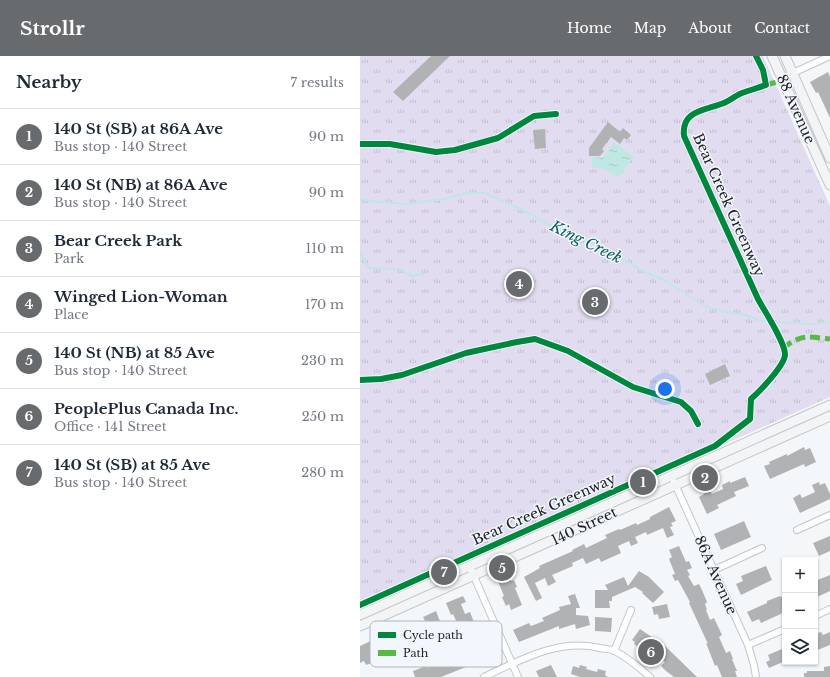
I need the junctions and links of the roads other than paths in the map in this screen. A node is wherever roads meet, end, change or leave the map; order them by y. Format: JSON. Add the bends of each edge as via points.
{"nodes":[{"id":1,"x":772,"y":56,"type":"edge"},
{"id":2,"x":785,"y":56,"type":"edge"},
{"id":3,"x":830,"y":56,"type":"edge"},
{"id":4,"x":792,"y":73,"type":"junction"},
{"id":5,"x":782,"y":78,"type":"junction"},
{"id":6,"x":830,"y":158,"type":"edge"},
{"id":7,"x":827,"y":171,"type":"edge"},
{"id":8,"x":830,"y":185,"type":"edge"},
{"id":9,"x":830,"y":405,"type":"edge"},
{"id":10,"x":830,"y":416,"type":"edge"},
{"id":11,"x":671,"y":476,"type":"junction"},
{"id":12,"x":675,"y":485,"type":"junction"},
{"id":13,"x":830,"y":515,"type":"edge"},
{"id":14,"x":797,"y":530,"type":"dead end"},
{"id":15,"x":762,"y":548,"type":"dead end"},
{"id":16,"x":469,"y":565,"type":"junction"},
{"id":17,"x":714,"y":570,"type":"junction"},
{"id":18,"x":474,"y":577,"type":"junction"},
{"id":19,"x":830,"y":609,"type":"edge"},
{"id":20,"x":631,"y":610,"type":"dead end"},
{"id":21,"x":360,"y":615,"type":"edge"},
{"id":22,"x":818,"y":615,"type":"edge"},
{"id":23,"x":372,"y":621,"type":"edge"},
{"id":24,"x":493,"y":621,"type":"edge"},
{"id":25,"x":370,"y":622,"type":"edge"},
{"id":26,"x":360,"y":626,"type":"edge"},
{"id":27,"x":782,"y":630,"type":"edge"},
{"id":28,"x":502,"y":641,"type":"edge"},
{"id":29,"x":748,"y":645,"type":"junction"},
{"id":30,"x":614,"y":651,"type":"junction"},
{"id":31,"x":512,"y":664,"type":"junction"},
{"id":32,"x":484,"y":677,"type":"edge"},
{"id":33,"x":518,"y":677,"type":"edge"},
{"id":34,"x":650,"y":677,"type":"edge"},
{"id":35,"x":756,"y":677,"type":"edge"}],
"edges":[{"from":1,"to":5,"type":"main road","name":"88 Avenue"},
{"from":2,"to":4,"type":"main road","name":"88 Avenue"},
{"from":3,"to":4,"type":"street"},
{"from":4,"to":5,"type":"street"},
{"from":4,"to":6,"type":"main road","name":"88 Avenue"},
{"from":5,"to":7,"type":"main road","name":"88 Avenue"},
{"from":7,"to":8,"type":"main road","name":"88 Avenue"},
{"from":9,"to":11,"type":"main road","name":"140 Street"},
{"from":10,"to":12,"type":"main road","name":"140 Street"},
{"from":11,"to":12,"type":"street","name":"86A Avenue"},
{"from":11,"to":16,"type":"main road","name":"140 Street"},
{"from":12,"to":17,"type":"street","name":"86A Avenue"},
{"from":12,"to":18,"type":"main road","name":"140 Street"},
{"from":13,"to":14,"type":"street"},
{"from":15,"to":17,"type":"street"},
{"from":16,"to":18,"type":"street"},
{"from":16,"to":21,"type":"main road","name":"140 Street"},
{"from":17,"to":29,"type":"street","name":"86A Avenue"},
{"from":18,"to":23,"type":"main road","name":"140 Street"},
{"from":18,"to":24,"type":"street"},
{"from":19,"to":22,"type":"street"},
{"from":20,"to":30,"type":"street"},
{"from":25,"to":26,"type":"main road","name":"140 Street"},
{"from":27,"to":29,"type":"street"},
{"from":28,"to":31,"type":"street"},
{"from":29,"to":35,"type":"street","name":"86A Avenue"},
{"from":30,"to":31,"type":"street","via":[[591,645],[566,645]]},
{"from":30,"to":34,"type":"street"},
{"from":31,"to":32,"type":"street"},
{"from":31,"to":33,"type":"street"}]}
